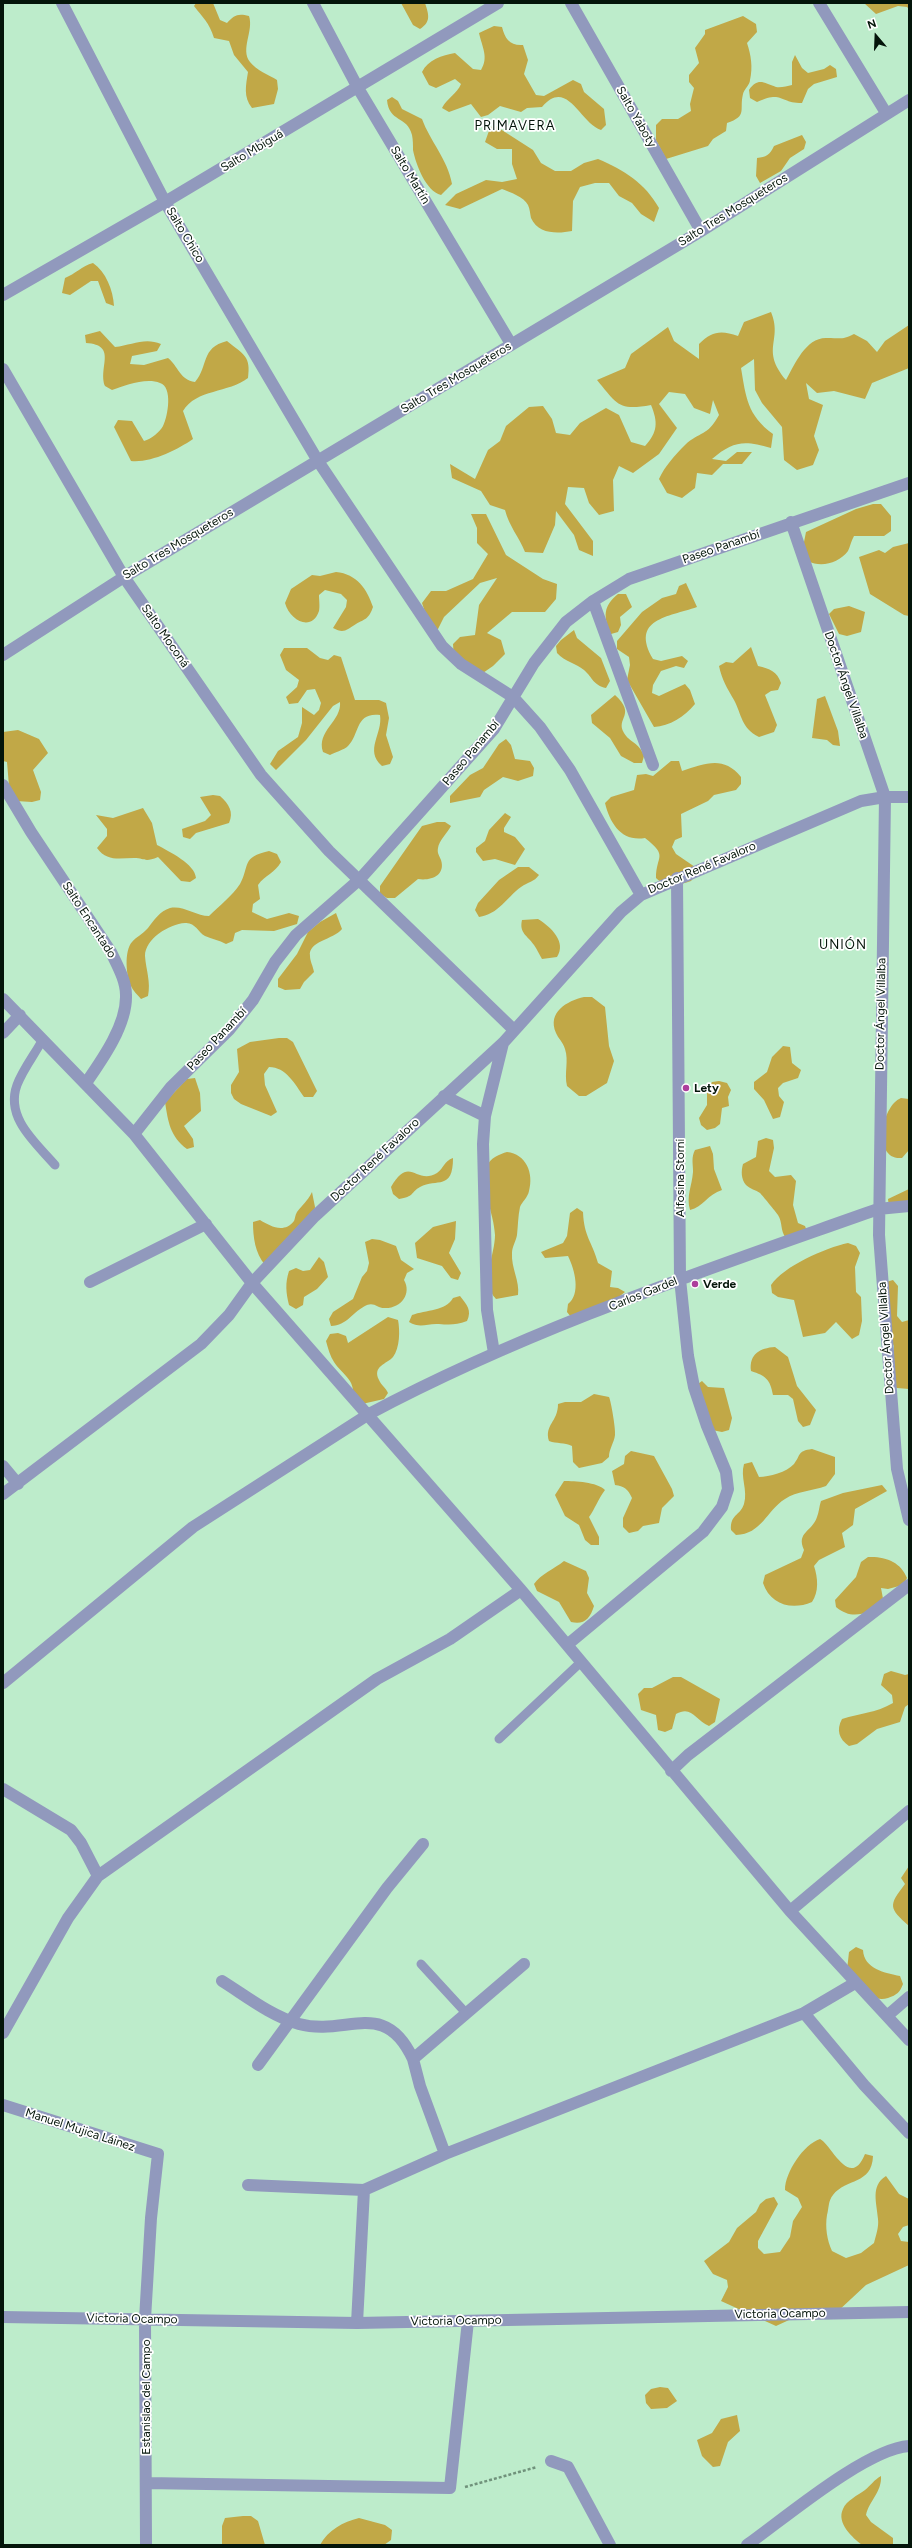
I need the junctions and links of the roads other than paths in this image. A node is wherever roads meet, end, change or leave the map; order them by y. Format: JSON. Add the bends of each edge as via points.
{"nodes":[{"id":1,"x":62,"y":3,"type":"edge"},
{"id":2,"x":313,"y":3,"type":"edge"},
{"id":3,"x":498,"y":3,"type":"edge"},
{"id":4,"x":571,"y":3,"type":"edge"},
{"id":5,"x":819,"y":3,"type":"edge"},
{"id":6,"x":358,"y":88,"type":"junction"},
{"id":7,"x":909,"y":100,"type":"edge"},
{"id":8,"x":886,"y":113,"type":"junction"},
{"id":9,"x":165,"y":202,"type":"junction"},
{"id":10,"x":701,"y":231,"type":"junction"},
{"id":11,"x":3,"y":295,"type":"edge"},
{"id":12,"x":511,"y":344,"type":"junction"},
{"id":13,"x":3,"y":369,"type":"edge"},
{"id":14,"x":318,"y":461,"type":"junction"},
{"id":15,"x":909,"y":483,"type":"edge"},
{"id":16,"x":792,"y":522,"type":"junction"},
{"id":17,"x":124,"y":577,"type":"junction"},
{"id":18,"x":593,"y":601,"type":"junction"},
{"id":19,"x":3,"y":655,"type":"edge"},
{"id":20,"x":513,"y":697,"type":"junction"},
{"id":21,"x":653,"y":765,"type":"dead end"},
{"id":22,"x":3,"y":785,"type":"edge"},
{"id":23,"x":885,"y":797,"type":"junction"},
{"id":24,"x":909,"y":797,"type":"edge"},
{"id":25,"x":677,"y":878,"type":"junction"},
{"id":26,"x":360,"y":879,"type":"junction"},
{"id":27,"x":641,"y":895,"type":"junction"},
{"id":28,"x":3,"y":999,"type":"edge"},
{"id":29,"x":20,"y":1015,"type":"junction"},
{"id":30,"x":514,"y":1030,"type":"junction"},
{"id":31,"x":3,"y":1033,"type":"edge"},
{"id":32,"x":43,"y":1039,"type":"junction"},
{"id":33,"x":503,"y":1043,"type":"junction"},
{"id":34,"x":86,"y":1083,"type":"junction"},
{"id":35,"x":444,"y":1096,"type":"junction"},
{"id":36,"x":485,"y":1116,"type":"junction"},
{"id":37,"x":134,"y":1134,"type":"junction"},
{"id":38,"x":55,"y":1165,"type":"dead end"},
{"id":39,"x":909,"y":1206,"type":"edge"},
{"id":40,"x":878,"y":1209,"type":"junction"},
{"id":41,"x":206,"y":1224,"type":"junction"},
{"id":42,"x":680,"y":1279,"type":"junction"},
{"id":43,"x":90,"y":1282,"type":"dead end"},
{"id":44,"x":252,"y":1283,"type":"junction"},
{"id":45,"x":494,"y":1353,"type":"junction"},
{"id":46,"x":369,"y":1414,"type":"junction"},
{"id":47,"x":3,"y":1466,"type":"edge"},
{"id":48,"x":903,"y":1470,"type":"edge"},
{"id":49,"x":18,"y":1484,"type":"junction"},
{"id":50,"x":3,"y":1494,"type":"edge"},
{"id":51,"x":909,"y":1520,"type":"edge"},
{"id":52,"x":909,"y":1585,"type":"edge"},
{"id":53,"x":521,"y":1590,"type":"junction"},
{"id":54,"x":567,"y":1645,"type":"junction"},
{"id":55,"x":581,"y":1662,"type":"junction"},
{"id":56,"x":3,"y":1683,"type":"edge"},
{"id":57,"x":499,"y":1739,"type":"dead end"},
{"id":58,"x":671,"y":1771,"type":"junction"},
{"id":59,"x":3,"y":1789,"type":"edge"},
{"id":60,"x":909,"y":1811,"type":"edge"},
{"id":61,"x":423,"y":1844,"type":"dead end"},
{"id":62,"x":98,"y":1876,"type":"junction"},
{"id":63,"x":790,"y":1911,"type":"junction"},
{"id":64,"x":421,"y":1964,"type":"dead end"},
{"id":65,"x":524,"y":1964,"type":"dead end"},
{"id":66,"x":222,"y":1981,"type":"dead end"},
{"id":67,"x":855,"y":1983,"type":"junction"},
{"id":68,"x":909,"y":1997,"type":"edge"},
{"id":69,"x":804,"y":2012,"type":"junction"},
{"id":70,"x":466,"y":2013,"type":"junction"},
{"id":71,"x":887,"y":2016,"type":"junction"},
{"id":72,"x":290,"y":2021,"type":"junction"},
{"id":73,"x":3,"y":2033,"type":"edge"},
{"id":74,"x":909,"y":2040,"type":"edge"},
{"id":75,"x":413,"y":2059,"type":"junction"},
{"id":76,"x":258,"y":2065,"type":"dead end"},
{"id":77,"x":3,"y":2105,"type":"edge"},
{"id":78,"x":909,"y":2133,"type":"edge"},
{"id":79,"x":158,"y":2154,"type":"joint"},
{"id":80,"x":445,"y":2154,"type":"junction"},
{"id":81,"x":248,"y":2185,"type":"dead end"},
{"id":82,"x":364,"y":2190,"type":"junction"},
{"id":83,"x":909,"y":2312,"type":"edge"},
{"id":84,"x":3,"y":2316,"type":"edge"},
{"id":85,"x":145,"y":2319,"type":"junction"},
{"id":86,"x":468,"y":2321,"type":"junction"},
{"id":87,"x":357,"y":2323,"type":"junction"},
{"id":88,"x":909,"y":2446,"type":"edge"},
{"id":89,"x":551,"y":2462,"type":"road end"},
{"id":90,"x":146,"y":2483,"type":"junction"},
{"id":91,"x":146,"y":2545,"type":"edge"},
{"id":92,"x":610,"y":2545,"type":"edge"},
{"id":93,"x":747,"y":2545,"type":"edge"}],
"edges":[{"from":1,"to":9,"type":"street","name":"Salto Chico"},
{"from":2,"to":6,"type":"street","name":"Salto Martín"},
{"from":3,"to":6,"type":"street","name":"Salto Mbiguá"},
{"from":4,"to":10,"type":"street","name":"Salto Yaboty"},
{"from":5,"to":8,"type":"street"},
{"from":6,"to":9,"type":"street","name":"Salto Mbiguá"},
{"from":6,"to":12,"type":"street","name":"Salto Martín"},
{"from":7,"to":8,"type":"street","name":"Salto Tres Mosqueteros"},
{"from":8,"to":10,"type":"street","name":"Salto Tres Mosqueteros"},
{"from":9,"to":11,"type":"street","name":"Salto Mbiguá"},
{"from":9,"to":14,"type":"street","name":"Salto Chico"},
{"from":10,"to":12,"type":"street","name":"Salto Tres Mosqueteros"},
{"from":12,"to":14,"type":"street","name":"Salto Tres Mosqueteros"},
{"from":13,"to":17,"type":"street","name":"Salto Moconá"},
{"from":14,"to":17,"type":"street","name":"Salto Tres Mosqueteros"},
{"from":14,"to":20,"type":"street","name":"Salto Chico","via":[[442,646],[461,664]]},
{"from":15,"to":16,"type":"street","name":"Paseo Panambí"},
{"from":16,"to":18,"type":"street","name":"Paseo Panambí","via":[[628,579]]},
{"from":16,"to":23,"type":"street","name":"Doctor Ángel Villalba"},
{"from":17,"to":19,"type":"street","name":"Salto Tres Mosqueteros"},
{"from":17,"to":26,"type":"street","name":"Salto Moconá","via":[[261,775],[329,850]]},
{"from":18,"to":20,"type":"street","name":"Paseo Panambí","via":[[566,622],[534,663]]},
{"from":18,"to":21,"type":"street"},
{"from":20,"to":26,"type":"street","name":"Paseo Panambí","via":[[494,729]]},
{"from":20,"to":27,"type":"street","name":"Salto Chico","via":[[540,726],[570,770]]},
{"from":22,"to":34,"type":"street","name":"Salto Encantado","via":[[31,832],[111,952],[121,972],[126,995],[118,1030],[106,1055]]},
{"from":23,"to":24,"type":"street","name":"Doctor René Favaloro"},
{"from":23,"to":25,"type":"street","name":"Doctor René Favaloro","via":[[861,801]]},
{"from":23,"to":40,"type":"street","name":"Doctor Ángel Villalba"},
{"from":25,"to":27,"type":"street","name":"Doctor René Favaloro"},
{"from":25,"to":42,"type":"street","name":"Alfosina Storni"},
{"from":26,"to":30,"type":"street","name":"Salto Moconá"},
{"from":26,"to":37,"type":"street","name":"Paseo Panambí","via":[[296,935],[275,962],[253,1000],[229,1030],[171,1087]]},
{"from":27,"to":30,"type":"street","name":"Doctor René Favaloro","via":[[621,912]]},
{"from":28,"to":29,"type":"street"},
{"from":29,"to":31,"type":"street"},
{"from":29,"to":32,"type":"street"},
{"from":30,"to":33,"type":"street","name":"Doctor René Favaloro"},
{"from":32,"to":34,"type":"street"},
{"from":32,"to":38,"type":"lane","via":[[17,1086],[17,1117],[23,1128]]},
{"from":33,"to":35,"type":"street","name":"Doctor René Favaloro"},
{"from":33,"to":36,"type":"street","name":"Doctor René Favaloro"},
{"from":34,"to":37,"type":"street"},
{"from":35,"to":36,"type":"street"},
{"from":35,"to":44,"type":"street","name":"Doctor René Favaloro","via":[[351,1181]]},
{"from":36,"to":45,"type":"street","name":"Doctor René Favaloro","via":[[487,1310]]},
{"from":37,"to":41,"type":"street"},
{"from":39,"to":40,"type":"street","name":"Carlos Gardel"},
{"from":40,"to":42,"type":"street","name":"Carlos Gardel"},
{"from":40,"to":48,"type":"street","name":"Doctor Ángel Villalba","via":[[886,1345]]},
{"from":41,"to":43,"type":"street"},
{"from":41,"to":44,"type":"street"},
{"from":42,"to":45,"type":"street","name":"Carlos Gardel"},
{"from":42,"to":54,"type":"street","name":"Alfosina Storni","via":[[694,1387],[726,1472],[728,1489],[722,1507],[702,1532]]},
{"from":44,"to":46,"type":"street"},
{"from":44,"to":49,"type":"street","name":"Doctor René Favaloro","via":[[230,1315],[201,1344]]},
{"from":45,"to":46,"type":"street","name":"Carlos Gardel"},
{"from":46,"to":53,"type":"street"},
{"from":46,"to":56,"type":"street","name":"Carlos Gardel","via":[[193,1527]]},
{"from":47,"to":49,"type":"street"},
{"from":48,"to":51,"type":"street","name":"Doctor Ángel Villalba"},
{"from":49,"to":50,"type":"street","name":"Doctor René Favaloro"},
{"from":52,"to":58,"type":"street","via":[[688,1755]]},
{"from":53,"to":54,"type":"street"},
{"from":53,"to":62,"type":"street","via":[[450,1639],[378,1679]]},
{"from":54,"to":55,"type":"street"},
{"from":55,"to":57,"type":"lane"},
{"from":55,"to":58,"type":"street"},
{"from":58,"to":63,"type":"street"},
{"from":59,"to":62,"type":"street","via":[[71,1830],[81,1843]]},
{"from":60,"to":63,"type":"street"},
{"from":61,"to":72,"type":"street","via":[[387,1888]]},
{"from":62,"to":73,"type":"street","via":[[68,1918]]},
{"from":63,"to":67,"type":"street"},
{"from":64,"to":70,"type":"lane"},
{"from":65,"to":70,"type":"street"},
{"from":66,"to":72,"type":"street"},
{"from":67,"to":69,"type":"street"},
{"from":67,"to":71,"type":"street"},
{"from":68,"to":71,"type":"street"},
{"from":69,"to":78,"type":"street","via":[[864,2085]]},
{"from":69,"to":80,"type":"street"},
{"from":70,"to":75,"type":"street"},
{"from":71,"to":74,"type":"street"},
{"from":72,"to":75,"type":"street","via":[[332,2025],[375,2022],[394,2031],[406,2044]]},
{"from":72,"to":76,"type":"street"},
{"from":75,"to":80,"type":"street"},
{"from":77,"to":79,"type":"street","name":"Manuel Mujica Láinez"},
{"from":79,"to":85,"type":"street","name":"Estanislao del Campo"},
{"from":80,"to":82,"type":"street"},
{"from":81,"to":82,"type":"street"},
{"from":82,"to":87,"type":"street"},
{"from":83,"to":86,"type":"street","name":"Victoria Ocampo"},
{"from":84,"to":85,"type":"street","name":"Victoria Ocampo"},
{"from":85,"to":87,"type":"street","name":"Victoria Ocampo"},
{"from":85,"to":90,"type":"street","name":"Estanislao del Campo"},
{"from":86,"to":87,"type":"street","name":"Victoria Ocampo"},
{"from":86,"to":90,"type":"street","via":[[450,2488]]},
{"from":88,"to":93,"type":"street","via":[[896,2446],[865,2460]]},
{"from":89,"to":92,"type":"street","via":[[568,2467]]},
{"from":90,"to":91,"type":"street","name":"Estanislao del Campo"}]}
